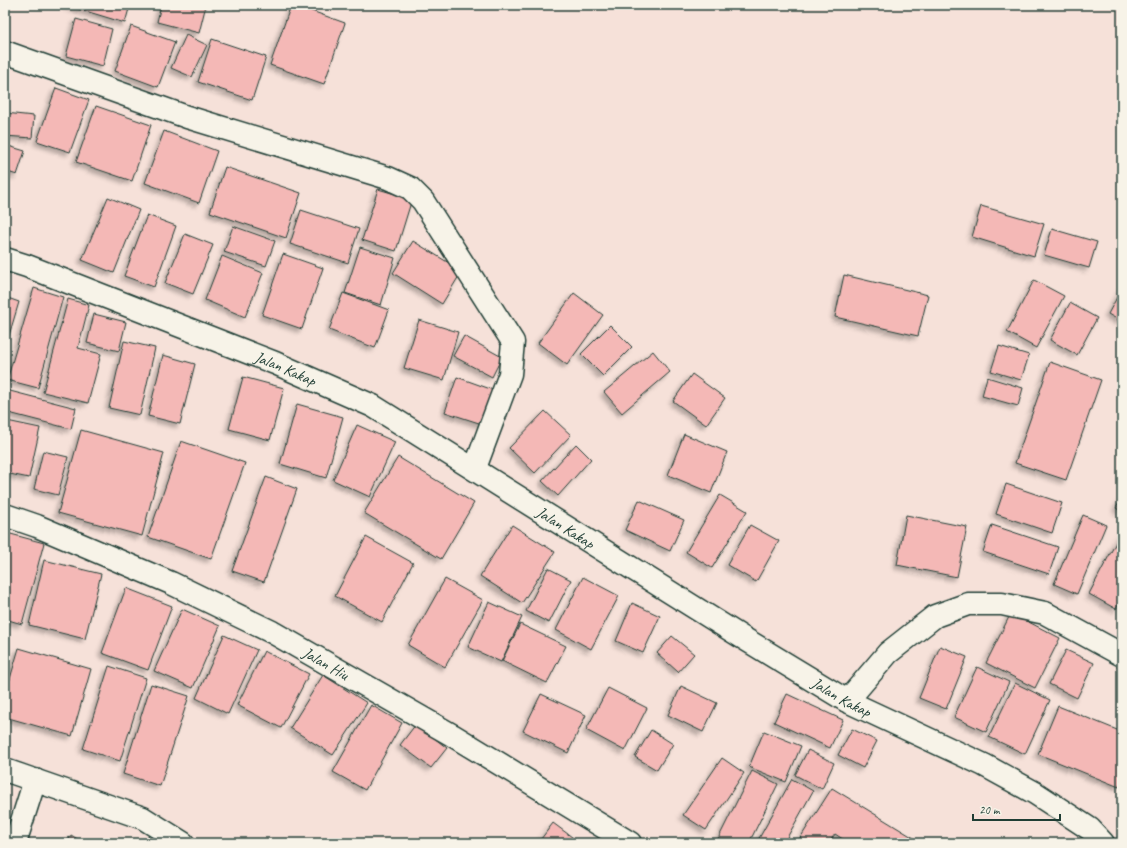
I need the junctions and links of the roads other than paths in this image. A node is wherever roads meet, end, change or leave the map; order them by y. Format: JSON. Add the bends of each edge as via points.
{"nodes":[{"id":1,"x":5,"y":52,"type":"edge"},
{"id":2,"x":5,"y":259,"type":"edge"},
{"id":3,"x":474,"y":468,"type":"junction"},
{"id":4,"x":5,"y":515,"type":"edge"},
{"id":5,"x":1122,"y":655,"type":"edge"},
{"id":6,"x":847,"y":701,"type":"junction"},
{"id":7,"x":5,"y":770,"type":"edge"},
{"id":8,"x":35,"y":780,"type":"junction"},
{"id":9,"x":15,"y":843,"type":"edge"},
{"id":10,"x":183,"y":843,"type":"edge"},
{"id":11,"x":630,"y":843,"type":"edge"},
{"id":12,"x":1103,"y":843,"type":"edge"}],
"edges":[{"from":1,"to":3,"type":"street","via":[[187,117],[388,178],[410,188],[423,201],[513,342],[510,374]]},
{"from":2,"to":3,"type":"street","name":"Jalan Kakap","via":[[275,363],[373,406]]},
{"from":3,"to":6,"type":"street","name":"Jalan Kakap"},
{"from":4,"to":11,"type":"street","name":"Jalan Hiu","via":[[171,583],[272,632],[452,735]]},
{"from":5,"to":6,"type":"street","via":[[1045,613],[1002,604],[968,604],[935,616],[888,653]]},
{"from":6,"to":12,"type":"street","name":"Jalan Kakap","via":[[984,765],[1035,793],[1090,829]]},
{"from":7,"to":8,"type":"street"},
{"from":8,"to":9,"type":"street"},
{"from":8,"to":10,"type":"street","via":[[143,818]]}]}
